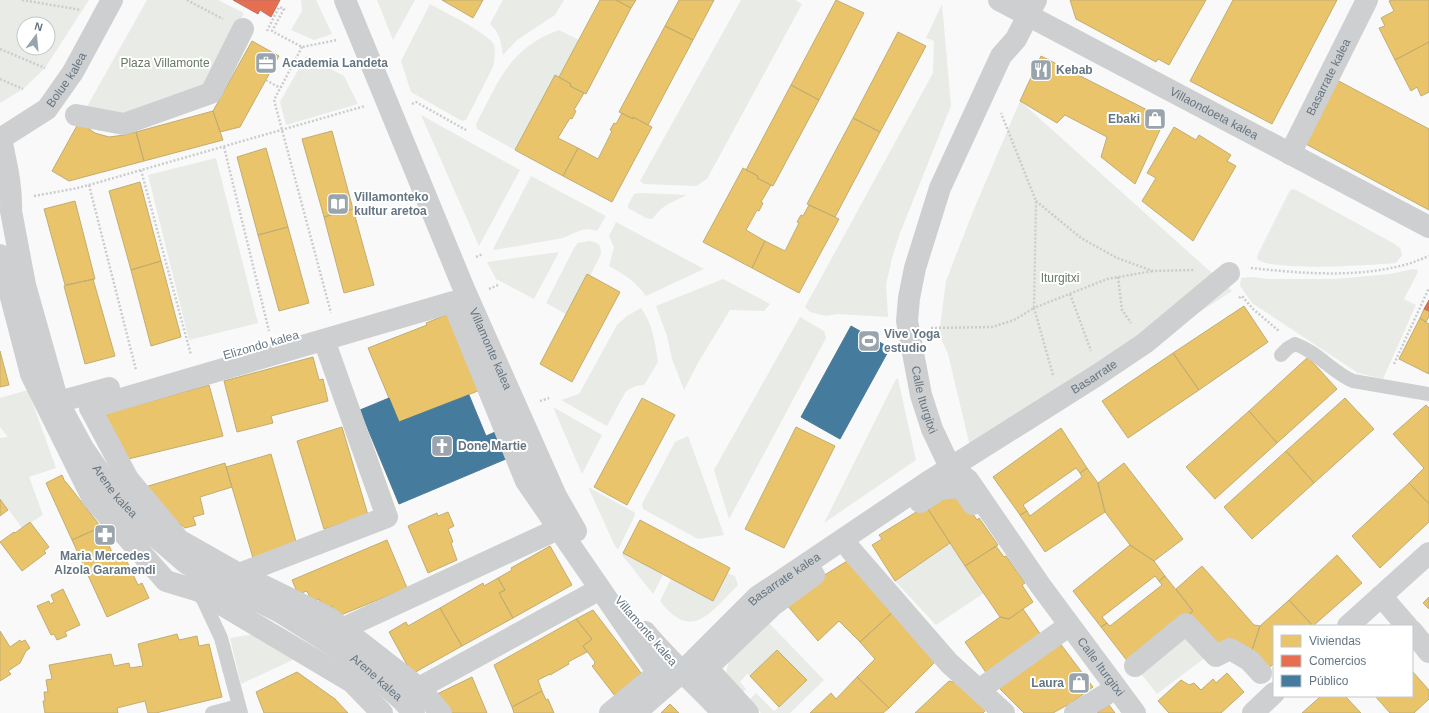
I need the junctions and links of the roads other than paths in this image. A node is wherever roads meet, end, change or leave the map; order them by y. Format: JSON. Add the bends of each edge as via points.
{"nodes":[{"id":1,"x":112,"y":0,"type":"edge"},
{"id":2,"x":345,"y":0,"type":"edge"},
{"id":3,"x":999,"y":0,"type":"edge"},
{"id":4,"x":1367,"y":0,"type":"edge"},
{"id":5,"x":1032,"y":8,"type":"edge"},
{"id":6,"x":243,"y":29,"type":"road end"},
{"id":7,"x":76,"y":115,"type":"dead end"},
{"id":8,"x":1,"y":139,"type":"edge"},
{"id":9,"x":1290,"y":154,"type":"junction"},
{"id":10,"x":1429,"y":227,"type":"edge"},
{"id":11,"x":0,"y":255,"type":"edge"},
{"id":12,"x":1229,"y":273,"type":"dead end"},
{"id":13,"x":464,"y":289,"type":"junction"},
{"id":14,"x":329,"y":332,"type":"junction"},
{"id":15,"x":1281,"y":355,"type":"dead end"},
{"id":16,"x":1429,"y":394,"type":"edge"},
{"id":17,"x":58,"y":402,"type":"junction"},
{"id":18,"x":950,"y":467,"type":"junction"},
{"id":19,"x":558,"y":529,"type":"junction"},
{"id":20,"x":850,"y":548,"type":"junction"},
{"id":21,"x":1429,"y":553,"type":"edge"},
{"id":22,"x":186,"y":563,"type":"junction"},
{"id":23,"x":239,"y":574,"type":"junction"},
{"id":24,"x":600,"y":588,"type":"junction"},
{"id":25,"x":199,"y":591,"type":"junction"},
{"id":26,"x":1382,"y":596,"type":"junction"},
{"id":27,"x":1349,"y":625,"type":"edge"},
{"id":28,"x":1406,"y":625,"type":"edge"},
{"id":29,"x":342,"y":629,"type":"junction"},
{"id":30,"x":1060,"y":632,"type":"junction"},
{"id":31,"x":1413,"y":633,"type":"edge"},
{"id":32,"x":1429,"y":652,"type":"edge"},
{"id":33,"x":1135,"y":666,"type":"dead end"},
{"id":34,"x":682,"y":672,"type":"junction"},
{"id":35,"x":1261,"y":673,"type":"dead end"},
{"id":36,"x":419,"y":688,"type":"junction"},
{"id":37,"x":979,"y":690,"type":"junction"},
{"id":38,"x":1273,"y":694,"type":"edge"},
{"id":39,"x":1105,"y":695,"type":"junction"},
{"id":40,"x":239,"y":709,"type":"edge"},
{"id":41,"x":212,"y":713,"type":"edge"},
{"id":42,"x":382,"y":713,"type":"edge"},
{"id":43,"x":414,"y":713,"type":"edge"},
{"id":44,"x":441,"y":713,"type":"edge"},
{"id":45,"x":610,"y":713,"type":"edge"},
{"id":46,"x":636,"y":713,"type":"edge"},
{"id":47,"x":723,"y":713,"type":"edge"},
{"id":48,"x":748,"y":713,"type":"edge"},
{"id":49,"x":1004,"y":713,"type":"edge"},
{"id":50,"x":1075,"y":713,"type":"edge"},
{"id":51,"x":1120,"y":713,"type":"edge"},
{"id":52,"x":1135,"y":713,"type":"edge"},
{"id":53,"x":1253,"y":713,"type":"edge"}],
"edges":[{"from":1,"to":8,"type":"street","name":"Bolue kalea","via":[[73,72],[47,109]]},
{"from":2,"to":13,"type":"street","name":"Villamonte kalea"},
{"from":3,"to":5,"type":"street","name":"Villaondoeta kalea"},
{"from":4,"to":9,"type":"street","name":"Basarrate kalea"},
{"from":5,"to":9,"type":"street","name":"Villaondoeta kalea"},
{"from":5,"to":18,"type":"street","name":"Calle Iturgitxi","via":[[1016,39],[1001,56],[940,188],[915,268],[909,298],[908,327],[921,396],[932,429]]},
{"from":6,"to":7,"type":"street","via":[[211,93],[124,124]]},
{"from":8,"to":17,"type":"street","name":"Arene kalea","via":[[9,172],[11,211],[26,285]]},
{"from":9,"to":10,"type":"street","name":"Villaondoeta kalea"},
{"from":11,"to":25,"type":"street","via":[[32,374],[93,499],[166,581]]},
{"from":12,"to":18,"type":"street","name":"Basarrate","via":[[1145,343]]},
{"from":13,"to":14,"type":"street","name":"Elizondo kalea"},
{"from":13,"to":34,"type":"street","name":"Villamonte kalea","via":[[556,496],[612,592],[660,650]]},
{"from":14,"to":17,"type":"street","name":"Elizondo kalea","via":[[272,343]]},
{"from":14,"to":19,"type":"street","via":[[453,302],[526,481]]},
{"from":14,"to":23,"type":"street","via":[[387,517]]},
{"from":14,"to":23,"type":"street","via":[[90,408],[128,479],[179,540]]},
{"from":15,"to":16,"type":"lane","via":[[1296,344],[1310,350],[1344,378],[1353,382]]},
{"from":17,"to":22,"type":"street","name":"Arene kalea","via":[[83,448],[116,496]]},
{"from":18,"to":34,"type":"street","name":"Basarrate kalea","via":[[757,597]]},
{"from":18,"to":52,"type":"street","name":"Calle Iturgitxi","via":[[968,480],[1040,585]]},
{"from":19,"to":24,"type":"street"},
{"from":19,"to":29,"type":"street"},
{"from":20,"to":30,"type":"street","via":[[940,489],[958,487],[964,491]]},
{"from":20,"to":37,"type":"street","via":[[949,663]]},
{"from":20,"to":48,"type":"street","via":[[772,606],[707,668]]},
{"from":21,"to":26,"type":"street"},
{"from":22,"to":25,"type":"lane"},
{"from":22,"to":43,"type":"street","name":"Arene kalea","via":[[280,612],[358,661]]},
{"from":23,"to":29,"type":"street","via":[[329,618]]},
{"from":24,"to":36,"type":"street"},
{"from":24,"to":45,"type":"street","via":[[658,673]]},
{"from":25,"to":40,"type":"lane","via":[[221,638]]},
{"from":25,"to":42,"type":"street","via":[[352,682]]},
{"from":26,"to":27,"type":"street"},
{"from":26,"to":28,"type":"street"},
{"from":29,"to":36,"type":"street"},
{"from":30,"to":37,"type":"street"},
{"from":30,"to":39,"type":"street"},
{"from":31,"to":32,"type":"street"},
{"from":33,"to":35,"type":"street","via":[[1186,624],[1216,656],[1230,649],[1249,660]]},
{"from":34,"to":46,"type":"street","name":"Basarrate kalea"},
{"from":34,"to":47,"type":"street","name":"Villamonte kalea"},
{"from":36,"to":44,"type":"street"},
{"from":37,"to":49,"type":"street"},
{"from":38,"to":53,"type":"street"},
{"from":39,"to":50,"type":"street"},
{"from":39,"to":51,"type":"street"},
{"from":40,"to":41,"type":"lane"}]}
